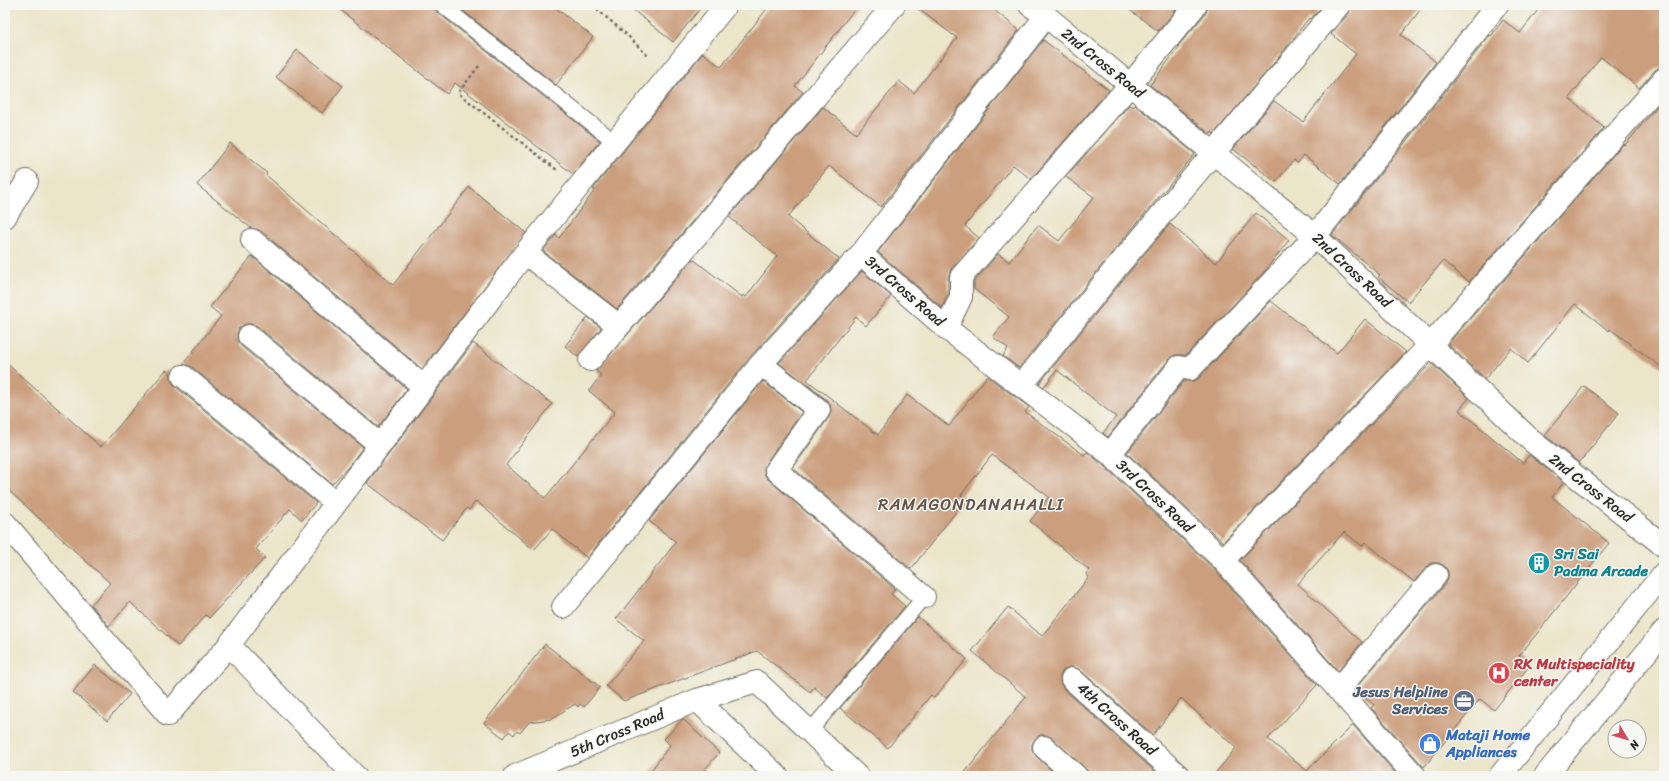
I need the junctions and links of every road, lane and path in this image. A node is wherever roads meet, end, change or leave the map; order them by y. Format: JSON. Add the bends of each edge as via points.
{"nodes":[{"id":1,"x":442,"y":5,"type":"edge"},
{"id":2,"x":592,"y":5,"type":"edge"},
{"id":3,"x":726,"y":5,"type":"edge"},
{"id":4,"x":894,"y":5,"type":"edge"},
{"id":5,"x":1196,"y":5,"type":"edge"},
{"id":6,"x":1339,"y":5,"type":"edge"},
{"id":7,"x":1498,"y":5,"type":"edge"},
{"id":8,"x":1038,"y":11,"type":"edge"},
{"id":9,"x":480,"y":65,"type":"dead end"},
{"id":10,"x":668,"y":77,"type":"junction"},
{"id":11,"x":1664,"y":79,"type":"edge"},
{"id":12,"x":1130,"y":85,"type":"junction"},
{"id":13,"x":615,"y":142,"type":"junction"},
{"id":14,"x":1214,"y":153,"type":"junction"},
{"id":15,"x":27,"y":181,"type":"dead end"},
{"id":16,"x":579,"y":187,"type":"junction"},
{"id":17,"x":5,"y":217,"type":"edge"},
{"id":18,"x":1315,"y":236,"type":"junction"},
{"id":19,"x":252,"y":240,"type":"dead end"},
{"id":20,"x":525,"y":253,"type":"junction"},
{"id":21,"x":861,"y":254,"type":"junction"},
{"id":22,"x":619,"y":326,"type":"junction"},
{"id":23,"x":946,"y":328,"type":"junction"},
{"id":24,"x":249,"y":336,"type":"dead end"},
{"id":25,"x":1431,"y":344,"type":"junction"},
{"id":26,"x":590,"y":360,"type":"dead end"},
{"id":27,"x":761,"y":364,"type":"junction"},
{"id":28,"x":183,"y":376,"type":"dead end"},
{"id":29,"x":1022,"y":385,"type":"junction"},
{"id":30,"x":424,"y":387,"type":"junction"},
{"id":31,"x":380,"y":445,"type":"junction"},
{"id":32,"x":1110,"y":454,"type":"junction"},
{"id":33,"x":336,"y":503,"type":"junction"},
{"id":34,"x":5,"y":523,"type":"edge"},
{"id":35,"x":1664,"y":546,"type":"edge"},
{"id":36,"x":1223,"y":560,"type":"junction"},
{"id":37,"x":1664,"y":572,"type":"edge"},
{"id":38,"x":1436,"y":575,"type":"dead end"},
{"id":39,"x":924,"y":597,"type":"joint"},
{"id":40,"x":563,"y":607,"type":"dead end"},
{"id":41,"x":1664,"y":631,"type":"edge"},
{"id":42,"x":229,"y":645,"type":"junction"},
{"id":43,"x":1072,"y":679,"type":"dead end"},
{"id":44,"x":1338,"y":690,"type":"junction"},
{"id":45,"x":697,"y":700,"type":"junction"},
{"id":46,"x":1541,"y":726,"type":"junction"},
{"id":47,"x":810,"y":731,"type":"junction"},
{"id":48,"x":1044,"y":747,"type":"dead end"},
{"id":49,"x":1568,"y":748,"type":"junction"},
{"id":50,"x":355,"y":776,"type":"edge"},
{"id":51,"x":515,"y":776,"type":"edge"},
{"id":52,"x":776,"y":776,"type":"edge"},
{"id":53,"x":857,"y":776,"type":"edge"},
{"id":54,"x":1076,"y":776,"type":"edge"},
{"id":55,"x":1179,"y":776,"type":"edge"},
{"id":56,"x":1414,"y":776,"type":"edge"},
{"id":57,"x":1500,"y":776,"type":"edge"},
{"id":58,"x":1545,"y":776,"type":"edge"}],
"edges":[{"from":1,"to":13,"type":"lane"},
{"from":2,"to":10,"type":"path","via":[[627,35]]},
{"from":3,"to":10,"type":"street"},
{"from":4,"to":22,"type":"street"},
{"from":5,"to":12,"type":"street"},
{"from":6,"to":14,"type":"street"},
{"from":7,"to":18,"type":"street"},
{"from":8,"to":12,"type":"street","name":"2nd Cross Road"},
{"from":8,"to":21,"type":"street"},
{"from":9,"to":16,"type":"path","via":[[458,93]]},
{"from":10,"to":13,"type":"street"},
{"from":11,"to":25,"type":"street"},
{"from":12,"to":14,"type":"street","name":"2nd Cross Road"},
{"from":12,"to":23,"type":"street","via":[[961,277],[962,297]]},
{"from":13,"to":16,"type":"street"},
{"from":14,"to":18,"type":"street","name":"2nd Cross Road"},
{"from":14,"to":29,"type":"street","via":[[1116,268]]},
{"from":15,"to":17,"type":"street"},
{"from":16,"to":20,"type":"street"},
{"from":18,"to":25,"type":"street","name":"2nd Cross Road"},
{"from":18,"to":32,"type":"street","via":[[1190,369],[1179,367]]},
{"from":19,"to":30,"type":"street"},
{"from":20,"to":22,"type":"street"},
{"from":20,"to":30,"type":"street"},
{"from":21,"to":23,"type":"street","name":"3rd Cross Road"},
{"from":21,"to":27,"type":"street"},
{"from":22,"to":26,"type":"street"},
{"from":23,"to":29,"type":"street","name":"3rd Cross Road"},
{"from":24,"to":31,"type":"street"},
{"from":25,"to":35,"type":"street","name":"2nd Cross Road","via":[[1533,442]]},
{"from":25,"to":36,"type":"street"},
{"from":27,"to":39,"type":"street","via":[[818,410],[776,470]]},
{"from":27,"to":40,"type":"street"},
{"from":28,"to":33,"type":"street"},
{"from":29,"to":32,"type":"street","name":"3rd Cross Road"},
{"from":30,"to":31,"type":"street"},
{"from":31,"to":33,"type":"street"},
{"from":32,"to":36,"type":"street","name":"3rd Cross Road"},
{"from":33,"to":42,"type":"street"},
{"from":34,"to":42,"type":"street","via":[[168,715]]},
{"from":36,"to":44,"type":"street","name":"3rd Cross Road"},
{"from":37,"to":46,"type":"street"},
{"from":38,"to":44,"type":"street"},
{"from":39,"to":47,"type":"lane"},
{"from":41,"to":49,"type":"street"},
{"from":42,"to":50,"type":"street"},
{"from":43,"to":55,"type":"street","name":"4th Cross Road"},
{"from":44,"to":56,"type":"street","name":"3rd Cross Road"},
{"from":45,"to":47,"type":"street","name":"5th Cross Road","via":[[757,682]]},
{"from":45,"to":51,"type":"street","name":"5th Cross Road"},
{"from":45,"to":52,"type":"street"},
{"from":46,"to":49,"type":"street"},
{"from":46,"to":57,"type":"street"},
{"from":47,"to":53,"type":"street","name":"5th Cross Road"},
{"from":48,"to":54,"type":"street"},
{"from":49,"to":58,"type":"street"}]}
